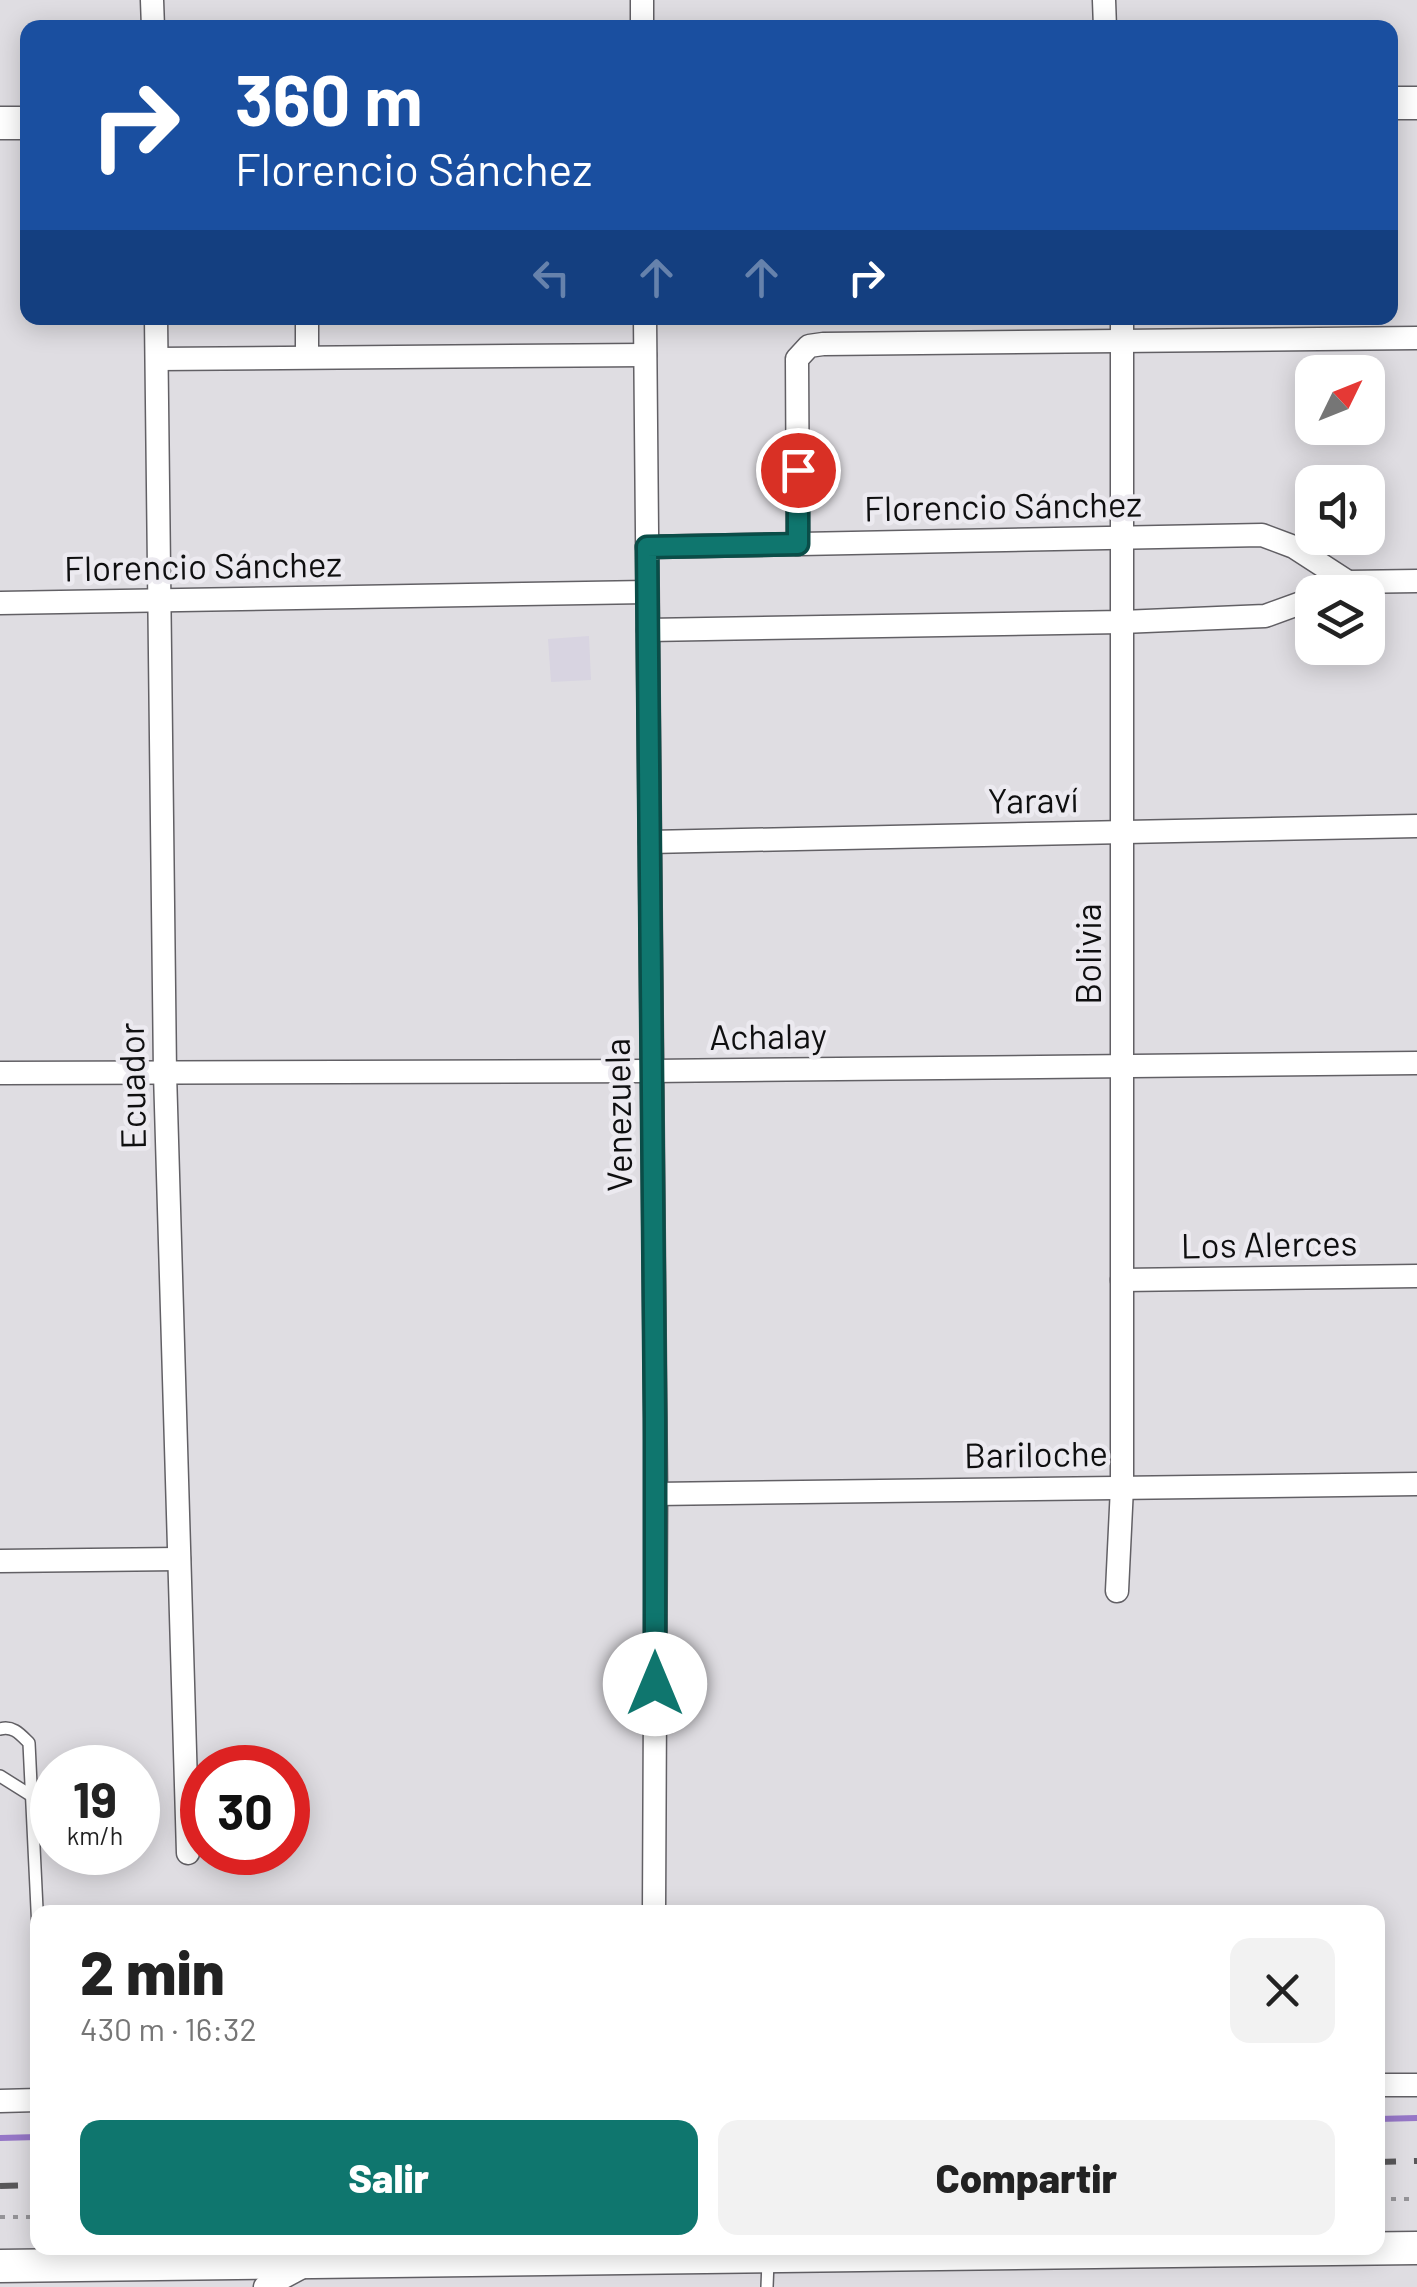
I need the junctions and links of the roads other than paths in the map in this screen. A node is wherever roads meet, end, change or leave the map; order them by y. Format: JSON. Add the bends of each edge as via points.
{"nodes":[{"id":1,"x":156,"y":325,"type":"edge"},
{"id":2,"x":307,"y":325,"type":"edge"},
{"id":3,"x":645,"y":325,"type":"edge"},
{"id":4,"x":1122,"y":330,"type":"edge"},
{"id":5,"x":1417,"y":338,"type":"edge"},
{"id":6,"x":645,"y":355,"type":"junction"},
{"id":7,"x":307,"y":357,"type":"junction"},
{"id":8,"x":156,"y":358,"type":"junction"},
{"id":9,"x":1122,"y":537,"type":"junction"},
{"id":10,"x":798,"y":544,"type":"junction"},
{"id":11,"x":647,"y":547,"type":"junction"},
{"id":12,"x":1337,"y":575,"type":"edge"},
{"id":13,"x":1385,"y":581,"type":"edge"},
{"id":14,"x":1417,"y":581,"type":"edge"},
{"id":15,"x":647,"y":592,"type":"junction"},
{"id":16,"x":159,"y":600,"type":"junction"},
{"id":17,"x":0,"y":603,"type":"edge"},
{"id":18,"x":1295,"y":605,"type":"edge"},
{"id":19,"x":1122,"y":622,"type":"junction"},
{"id":20,"x":648,"y":630,"type":"junction"},
{"id":21,"x":1417,"y":826,"type":"edge"},
{"id":22,"x":1122,"y":832,"type":"junction"},
{"id":23,"x":650,"y":842,"type":"junction"},
{"id":24,"x":1417,"y":1063,"type":"edge"},
{"id":25,"x":1122,"y":1066,"type":"junction"},
{"id":26,"x":652,"y":1071,"type":"junction"},
{"id":27,"x":0,"y":1073,"type":"edge"},
{"id":28,"x":164,"y":1073,"type":"junction"},
{"id":29,"x":1417,"y":1276,"type":"edge"},
{"id":30,"x":1122,"y":1280,"type":"junction"},
{"id":31,"x":1417,"y":1484,"type":"edge"},
{"id":32,"x":1122,"y":1487,"type":"junction"},
{"id":33,"x":656,"y":1494,"type":"junction"},
{"id":34,"x":179,"y":1560,"type":"junction"},
{"id":35,"x":0,"y":1561,"type":"edge"},
{"id":36,"x":1116,"y":1591,"type":"dead end"},
{"id":37,"x":0,"y":1729,"type":"edge"},
{"id":38,"x":185,"y":1745,"type":"edge"},
{"id":39,"x":30,"y":1761,"type":"edge"},
{"id":40,"x":0,"y":1776,"type":"edge"},
{"id":41,"x":30,"y":1795,"type":"edge"},
{"id":42,"x":36,"y":1875,"type":"edge"},
{"id":43,"x":37,"y":1905,"type":"edge"},
{"id":44,"x":654,"y":1905,"type":"edge"},
{"id":45,"x":1385,"y":2085,"type":"edge"},
{"id":46,"x":1417,"y":2085,"type":"edge"},
{"id":47,"x":30,"y":2100,"type":"edge"},
{"id":48,"x":0,"y":2101,"type":"edge"},
{"id":49,"x":1417,"y":2248,"type":"edge"},
{"id":50,"x":1385,"y":2249,"type":"edge"},
{"id":51,"x":1228,"y":2255,"type":"edge"},
{"id":52,"x":310,"y":2262,"type":"junction"},
{"id":53,"x":0,"y":2266,"type":"edge"},
{"id":54,"x":768,"y":2272,"type":"edge"},
{"id":55,"x":129,"y":2276,"type":"edge"},
{"id":56,"x":265,"y":2287,"type":"edge"}],
"edges":[{"from":1,"to":8,"type":"street","name":"Ecuador"},
{"from":2,"to":7,"type":"street"},
{"from":3,"to":6,"type":"street","name":"Venezuela"},
{"from":4,"to":5,"type":"street"},
{"from":4,"to":9,"type":"street","name":"Bolivia"},
{"from":4,"to":10,"type":"street","via":[[809,346],[797,358]]},
{"from":6,"to":7,"type":"street"},
{"from":6,"to":11,"type":"street","name":"Venezuela"},
{"from":7,"to":8,"type":"street"},
{"from":8,"to":16,"type":"street","name":"Ecuador"},
{"from":9,"to":10,"type":"street","name":"Florencio Sánchez"},
{"from":9,"to":12,"type":"street","name":"Florencio Sánchez","via":[[1262,535]]},
{"from":9,"to":19,"type":"street","name":"Bolivia"},
{"from":10,"to":11,"type":"street","name":"Florencio Sánchez"},
{"from":11,"to":15,"type":"street","name":"Venezuela"},
{"from":13,"to":14,"type":"street"},
{"from":15,"to":16,"type":"street","name":"Florencio Sánchez"},
{"from":15,"to":20,"type":"street","name":"Venezuela"},
{"from":16,"to":17,"type":"street","name":"Florencio Sánchez"},
{"from":16,"to":28,"type":"street","name":"Ecuador"},
{"from":18,"to":19,"type":"street","via":[[1265,616]]},
{"from":19,"to":20,"type":"street"},
{"from":19,"to":22,"type":"street","name":"Bolivia"},
{"from":20,"to":23,"type":"street","name":"Venezuela"},
{"from":21,"to":22,"type":"street","name":"Yaraví"},
{"from":22,"to":23,"type":"street","name":"Yaraví"},
{"from":22,"to":25,"type":"street","name":"Bolivia"},
{"from":23,"to":26,"type":"street","name":"Venezuela"},
{"from":24,"to":25,"type":"street","name":"Achalay"},
{"from":25,"to":26,"type":"street","name":"Achalay"},
{"from":25,"to":30,"type":"street","name":"Bolivia"},
{"from":26,"to":28,"type":"street","name":"Achalay"},
{"from":26,"to":33,"type":"street","name":"Venezuela"},
{"from":27,"to":28,"type":"street","name":"Achalay"},
{"from":28,"to":34,"type":"street","name":"Ecuador"},
{"from":29,"to":30,"type":"street","name":"Los Alerces"},
{"from":30,"to":32,"type":"street","name":"Bolivia"},
{"from":31,"to":32,"type":"street","name":"Bariloche"},
{"from":32,"to":33,"type":"street","name":"Bariloche"},
{"from":32,"to":36,"type":"street","name":"Bolivia"},
{"from":33,"to":44,"type":"street","name":"Venezuela"},
{"from":34,"to":35,"type":"street"},
{"from":34,"to":38,"type":"street","name":"Ecuador"},
{"from":37,"to":39,"type":"lane","via":[[17,1730],[29,1744]]},
{"from":40,"to":41,"type":"lane"},
{"from":42,"to":43,"type":"lane"},
{"from":45,"to":46,"type":"street"},
{"from":47,"to":48,"type":"street"},
{"from":49,"to":50,"type":"main road"},
{"from":51,"to":54,"type":"main road"},
{"from":52,"to":54,"type":"main road"},
{"from":52,"to":55,"type":"main road"},
{"from":52,"to":56,"type":"street"},
{"from":53,"to":55,"type":"main road"}]}
